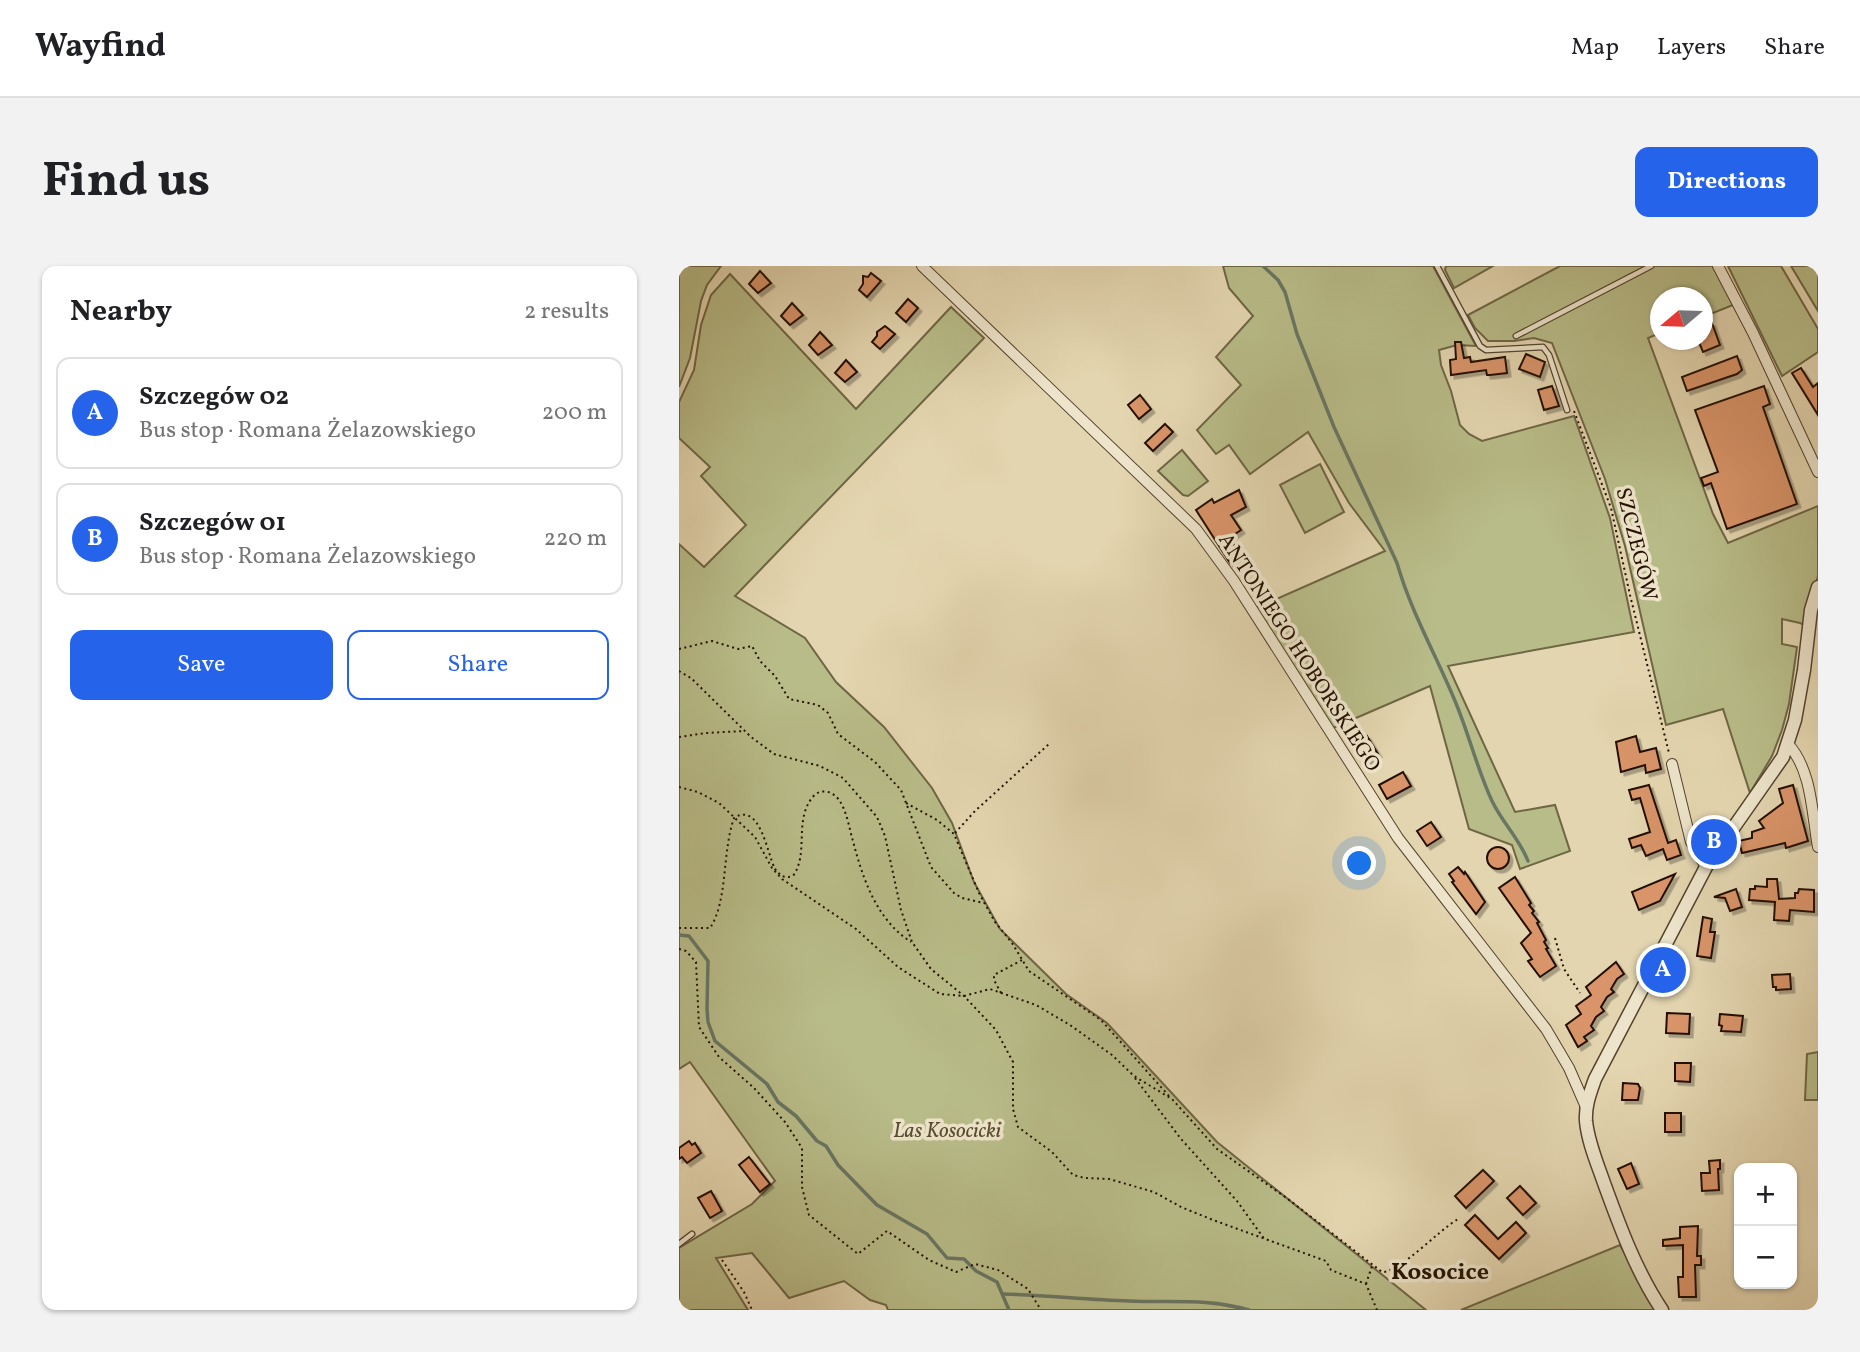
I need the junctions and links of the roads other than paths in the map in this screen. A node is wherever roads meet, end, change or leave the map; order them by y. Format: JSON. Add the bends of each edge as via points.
{"nodes":[{"id":1,"x":922,"y":266,"type":"edge"},
{"id":2,"x":1437,"y":266,"type":"edge"},
{"id":3,"x":1651,"y":266,"type":"edge"},
{"id":4,"x":1718,"y":266,"type":"edge"},
{"id":5,"x":1516,"y":336,"type":"dead end"},
{"id":6,"x":1567,"y":410,"type":"road end"},
{"id":7,"x":1818,"y":472,"type":"edge"},
{"id":8,"x":1818,"y":587,"type":"edge"},
{"id":9,"x":1789,"y":744,"type":"junction"},
{"id":10,"x":1672,"y":764,"type":"road end"},
{"id":11,"x":1818,"y":847,"type":"edge"},
{"id":12,"x":1706,"y":867,"type":"junction"},
{"id":13,"x":1586,"y":1107,"type":"junction"},
{"id":14,"x":692,"y":1234,"type":"dead end"},
{"id":15,"x":679,"y":1244,"type":"edge"},
{"id":16,"x":1662,"y":1310,"type":"edge"}],
"edges":[{"from":1,"to":13,"type":"street","name":"ANTONIEGO HOBORSKIEGO","via":[[1196,529],[1398,838],[1546,1030]]},
{"from":2,"to":6,"type":"lane","via":[[1480,346],[1495,350],[1543,347]]},
{"from":3,"to":5,"type":"lane"},
{"from":4,"to":7,"type":"street"},
{"from":8,"to":9,"type":"street"},
{"from":9,"to":11,"type":"street","via":[[1804,773]]},
{"from":9,"to":12,"type":"street"},
{"from":10,"to":12,"type":"street","via":[[1691,842]]},
{"from":12,"to":13,"type":"street","via":[[1595,1079]]},
{"from":13,"to":16,"type":"street","via":[[1592,1148],[1612,1205],[1645,1285]]},
{"from":14,"to":15,"type":"lane"}]}
